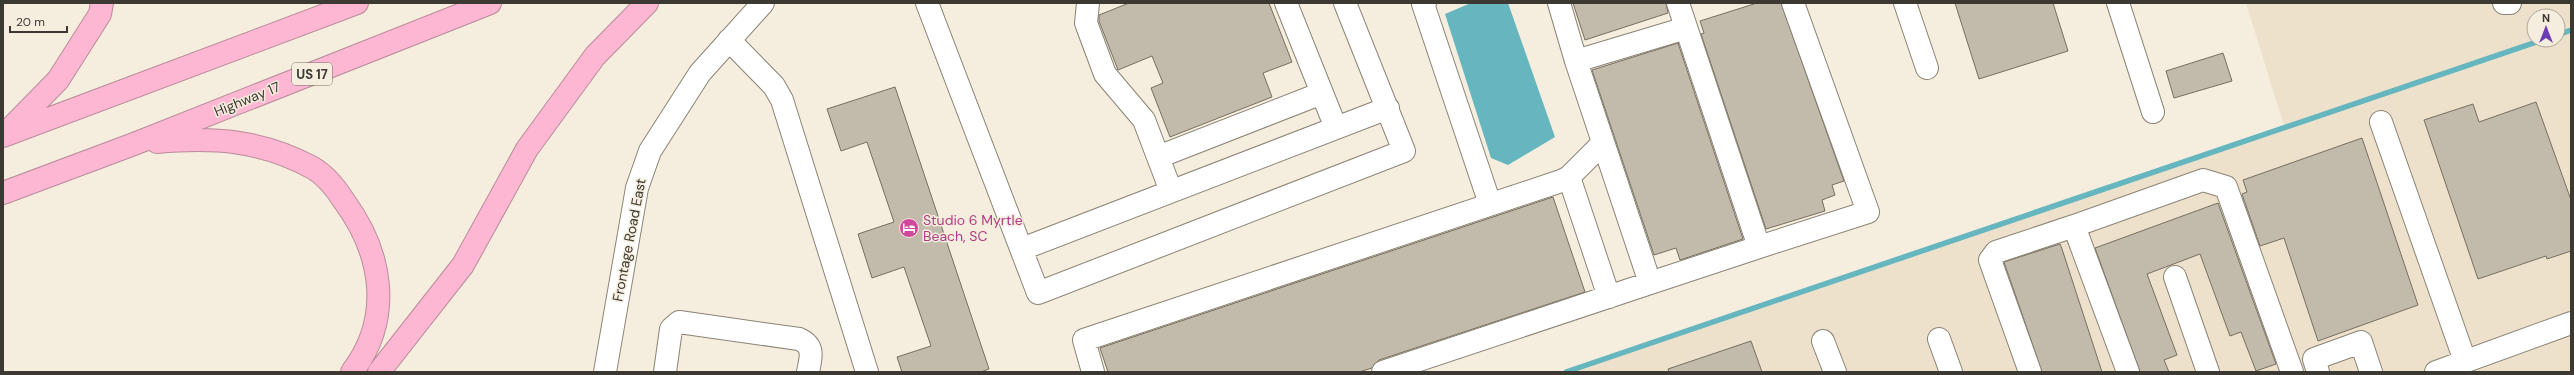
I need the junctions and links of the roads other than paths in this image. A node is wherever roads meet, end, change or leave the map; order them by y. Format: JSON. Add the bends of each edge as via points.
{"nodes":[{"id":1,"x":102,"y":3,"type":"edge"},
{"id":2,"x":357,"y":3,"type":"edge"},
{"id":3,"x":490,"y":3,"type":"edge"},
{"id":4,"x":647,"y":3,"type":"edge"},
{"id":5,"x":763,"y":3,"type":"edge"},
{"id":6,"x":927,"y":3,"type":"edge"},
{"id":7,"x":1088,"y":3,"type":"edge"},
{"id":8,"x":1286,"y":3,"type":"edge"},
{"id":9,"x":1345,"y":3,"type":"edge"},
{"id":10,"x":1425,"y":3,"type":"edge"},
{"id":11,"x":1559,"y":3,"type":"edge"},
{"id":12,"x":1793,"y":3,"type":"edge"},
{"id":13,"x":1905,"y":3,"type":"edge"},
{"id":14,"x":2118,"y":3,"type":"edge"},
{"id":15,"x":2504,"y":3,"type":"edge"},
{"id":16,"x":2510,"y":3,"type":"edge"},
{"id":17,"x":1682,"y":4,"type":"edge"},
{"id":18,"x":1686,"y":28,"type":"junction"},
{"id":19,"x":729,"y":40,"type":"junction"},
{"id":20,"x":1576,"y":61,"type":"junction"},
{"id":21,"x":1927,"y":68,"type":"dead end"},
{"id":22,"x":1322,"y":93,"type":"junction"},
{"id":23,"x":1388,"y":108,"type":"junction"},
{"id":24,"x":2153,"y":112,"type":"dead end"},
{"id":25,"x":2381,"y":122,"type":"dead end"},
{"id":26,"x":1336,"y":128,"type":"junction"},
{"id":27,"x":3,"y":136,"type":"edge"},
{"id":28,"x":1603,"y":143,"type":"junction"},
{"id":29,"x":134,"y":144,"type":"junction"},
{"id":30,"x":1158,"y":157,"type":"junction"},
{"id":31,"x":1569,"y":177,"type":"junction"},
{"id":32,"x":1171,"y":192,"type":"junction"},
{"id":33,"x":3,"y":193,"type":"edge"},
{"id":34,"x":1490,"y":204,"type":"junction"},
{"id":35,"x":2074,"y":226,"type":"junction"},
{"id":36,"x":1759,"y":247,"type":"junction"},
{"id":37,"x":1022,"y":249,"type":"junction"},
{"id":38,"x":2175,"y":277,"type":"dead end"},
{"id":39,"x":1650,"y":283,"type":"junction"},
{"id":40,"x":1609,"y":297,"type":"junction"},
{"id":41,"x":2571,"y":323,"type":"edge"},
{"id":42,"x":1939,"y":339,"type":"dead end"},
{"id":43,"x":1823,"y":341,"type":"dead end"},
{"id":44,"x":2476,"y":363,"type":"edge"},
{"id":45,"x":352,"y":372,"type":"edge"},
{"id":46,"x":379,"y":372,"type":"edge"},
{"id":47,"x":605,"y":372,"type":"edge"},
{"id":48,"x":665,"y":372,"type":"edge"},
{"id":49,"x":808,"y":372,"type":"edge"},
{"id":50,"x":867,"y":372,"type":"edge"},
{"id":51,"x":1094,"y":372,"type":"edge"},
{"id":52,"x":1383,"y":372,"type":"edge"},
{"id":53,"x":1835,"y":372,"type":"edge"},
{"id":54,"x":1951,"y":372,"type":"edge"},
{"id":55,"x":2030,"y":372,"type":"edge"},
{"id":56,"x":2128,"y":372,"type":"edge"},
{"id":57,"x":2208,"y":372,"type":"edge"},
{"id":58,"x":2292,"y":372,"type":"edge"},
{"id":59,"x":2318,"y":372,"type":"edge"},
{"id":60,"x":2371,"y":372,"type":"edge"},
{"id":61,"x":2436,"y":372,"type":"edge"}],
"edges":[{"from":1,"to":27,"type":"highway","via":[[100,14],[58,80]]},
{"from":2,"to":27,"type":"highway"},
{"from":3,"to":29,"type":"highway","name":"Highway 17","number":"US 17"},
{"from":4,"to":46,"type":"highway","via":[[596,56],[564,99],[528,149],[463,265]]},
{"from":5,"to":19,"type":"street","name":"Frontage Road East"},
{"from":6,"to":37,"type":"street"},
{"from":7,"to":30,"type":"street","via":[[1086,23],[1105,74],[1144,120]]},
{"from":8,"to":22,"type":"street"},
{"from":9,"to":23,"type":"street"},
{"from":10,"to":34,"type":"street","via":[[1423,4]]},
{"from":11,"to":20,"type":"street"},
{"from":12,"to":36,"type":"street","via":[[1868,212]]},
{"from":13,"to":21,"type":"street"},
{"from":14,"to":24,"type":"street"},
{"from":15,"to":16,"type":"street"},
{"from":17,"to":18,"type":"street"},
{"from":18,"to":20,"type":"street"},
{"from":18,"to":36,"type":"street"},
{"from":19,"to":47,"type":"street","name":"Frontage Road East","via":[[700,73],[650,151],[637,188]]},
{"from":19,"to":50,"type":"street","via":[[774,86],[782,100]]},
{"from":20,"to":28,"type":"street"},
{"from":22,"to":26,"type":"street"},
{"from":22,"to":30,"type":"street"},
{"from":23,"to":26,"type":"street"},
{"from":23,"to":37,"type":"street","via":[[1404,150],[1038,293]]},
{"from":25,"to":44,"type":"street"},
{"from":26,"to":32,"type":"street"},
{"from":28,"to":31,"type":"street"},
{"from":28,"to":39,"type":"street"},
{"from":29,"to":33,"type":"highway","name":"Highway 17","number":"US 17"},
{"from":29,"to":45,"type":"highway","via":[[200,138],[242,143],[283,154],[315,169],[338,193],[354,214],[368,244],[379,285],[377,319],[366,353]]},
{"from":30,"to":32,"type":"street"},
{"from":31,"to":34,"type":"street"},
{"from":31,"to":40,"type":"street"},
{"from":32,"to":37,"type":"street"},
{"from":34,"to":51,"type":"street","via":[[1084,340]]},
{"from":35,"to":55,"type":"street","via":[[1996,252],[1990,260]]},
{"from":35,"to":56,"type":"street"},
{"from":35,"to":58,"type":"street","via":[[2203,180],[2226,187]]},
{"from":36,"to":39,"type":"street"},
{"from":38,"to":57,"type":"street"},
{"from":39,"to":40,"type":"street"},
{"from":40,"to":52,"type":"street"},
{"from":41,"to":44,"type":"street"},
{"from":42,"to":54,"type":"street"},
{"from":43,"to":53,"type":"street"},
{"from":44,"to":61,"type":"street"},
{"from":48,"to":49,"type":"street","via":[[671,329],[679,322],[807,342],[812,350]]},
{"from":59,"to":60,"type":"street","via":[[2314,359],[2361,342]]}]}
